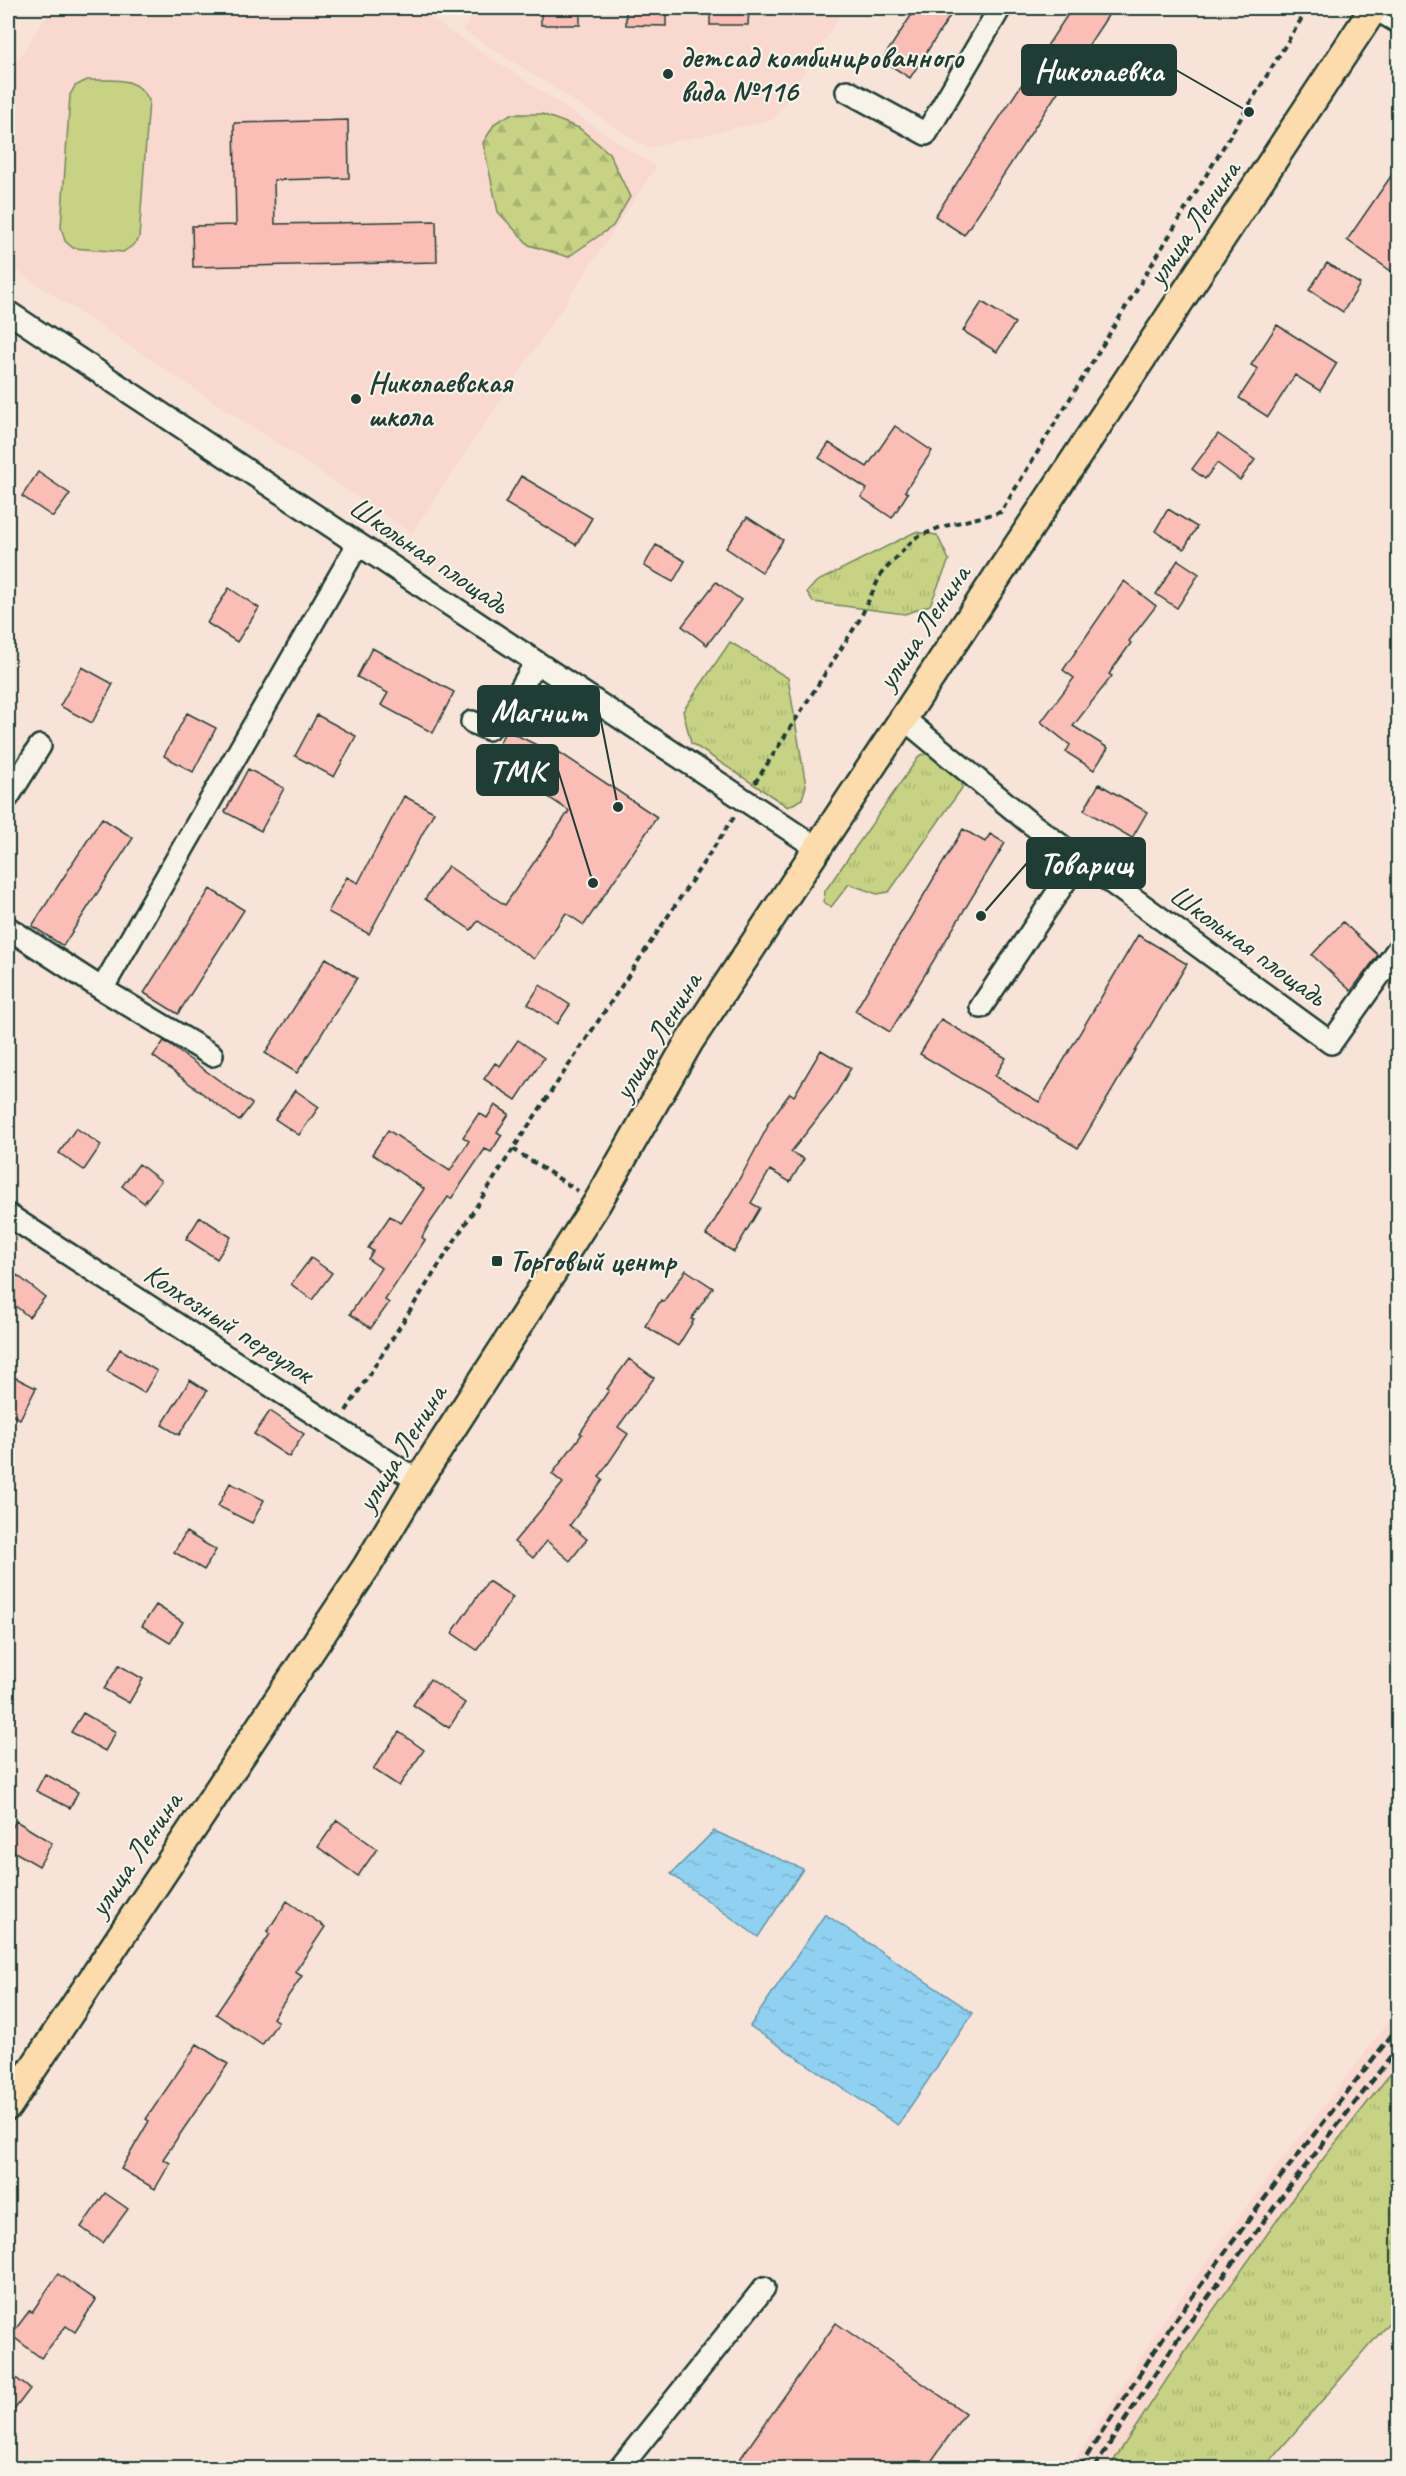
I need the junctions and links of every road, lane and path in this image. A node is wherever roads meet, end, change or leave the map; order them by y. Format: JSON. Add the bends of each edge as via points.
{"nodes":[{"id":1,"x":999,"y":8,"type":"edge"},
{"id":2,"x":1308,"y":8,"type":"edge"},
{"id":3,"x":1374,"y":8,"type":"edge"},
{"id":4,"x":1398,"y":22,"type":"edge"},
{"id":5,"x":847,"y":91,"type":"dead end"},
{"id":6,"x":8,"y":312,"type":"edge"},
{"id":7,"x":358,"y":544,"type":"junction"},
{"id":8,"x":536,"y":662,"type":"junction"},
{"id":9,"x":903,"y":718,"type":"junction"},
{"id":10,"x":472,"y":722,"type":"dead end"},
{"id":11,"x":40,"y":746,"type":"dead end"},
{"id":12,"x":8,"y":797,"type":"edge"},
{"id":13,"x":744,"y":800,"type":"junction"},
{"id":14,"x":817,"y":848,"type":"junction"},
{"id":15,"x":1080,"y":859,"type":"junction"},
{"id":16,"x":8,"y":928,"type":"edge"},
{"id":17,"x":1398,"y":949,"type":"edge"},
{"id":18,"x":102,"y":989,"type":"junction"},
{"id":19,"x":981,"y":1007,"type":"dead end"},
{"id":20,"x":212,"y":1055,"type":"dead end"},
{"id":21,"x":513,"y":1149,"type":"junction"},
{"id":22,"x":597,"y":1203,"type":"junction"},
{"id":23,"x":8,"y":1215,"type":"edge"},
{"id":24,"x":335,"y":1427,"type":"junction"},
{"id":25,"x":418,"y":1481,"type":"junction"},
{"id":26,"x":8,"y":2106,"type":"edge"},
{"id":27,"x":764,"y":2288,"type":"dead end"},
{"id":28,"x":620,"y":2469,"type":"edge"}],
"edges":[{"from":1,"to":5,"type":"street","via":[[926,134]]},
{"from":2,"to":13,"type":"path","via":[[1001,512],[941,527],[915,538],[880,574],[860,619]]},
{"from":3,"to":4,"type":"street"},
{"from":3,"to":9,"type":"main road","name":"улица Ленина"},
{"from":6,"to":7,"type":"street","name":"Школьная площадь"},
{"from":7,"to":8,"type":"street","name":"Школьная площадь"},
{"from":7,"to":18,"type":"street"},
{"from":8,"to":10,"type":"street","via":[[496,724],[488,729]]},
{"from":8,"to":13,"type":"street","name":"Школьная площадь"},
{"from":9,"to":14,"type":"main road","name":"улица Ленина"},
{"from":9,"to":15,"type":"street","name":"Школьная площадь","via":[[1026,820]]},
{"from":11,"to":12,"type":"street"},
{"from":13,"to":14,"type":"street","name":"Школьная площадь"},
{"from":13,"to":21,"type":"path"},
{"from":14,"to":22,"type":"main road","name":"улица Ленина","via":[[689,1042]]},
{"from":15,"to":17,"type":"street","name":"Школьная площадь","via":[[1331,1043]]},
{"from":15,"to":19,"type":"street"},
{"from":16,"to":18,"type":"street"},
{"from":18,"to":20,"type":"street"},
{"from":21,"to":22,"type":"path"},
{"from":21,"to":24,"type":"path"},
{"from":22,"to":25,"type":"main road","name":"улица Ленина"},
{"from":23,"to":24,"type":"street","name":"Колхозный переулок"},
{"from":24,"to":25,"type":"street","name":"Колхозный переулок"},
{"from":25,"to":26,"type":"main road","name":"улица Ленина","via":[[360,1576]]},
{"from":27,"to":28,"type":"street"}]}
